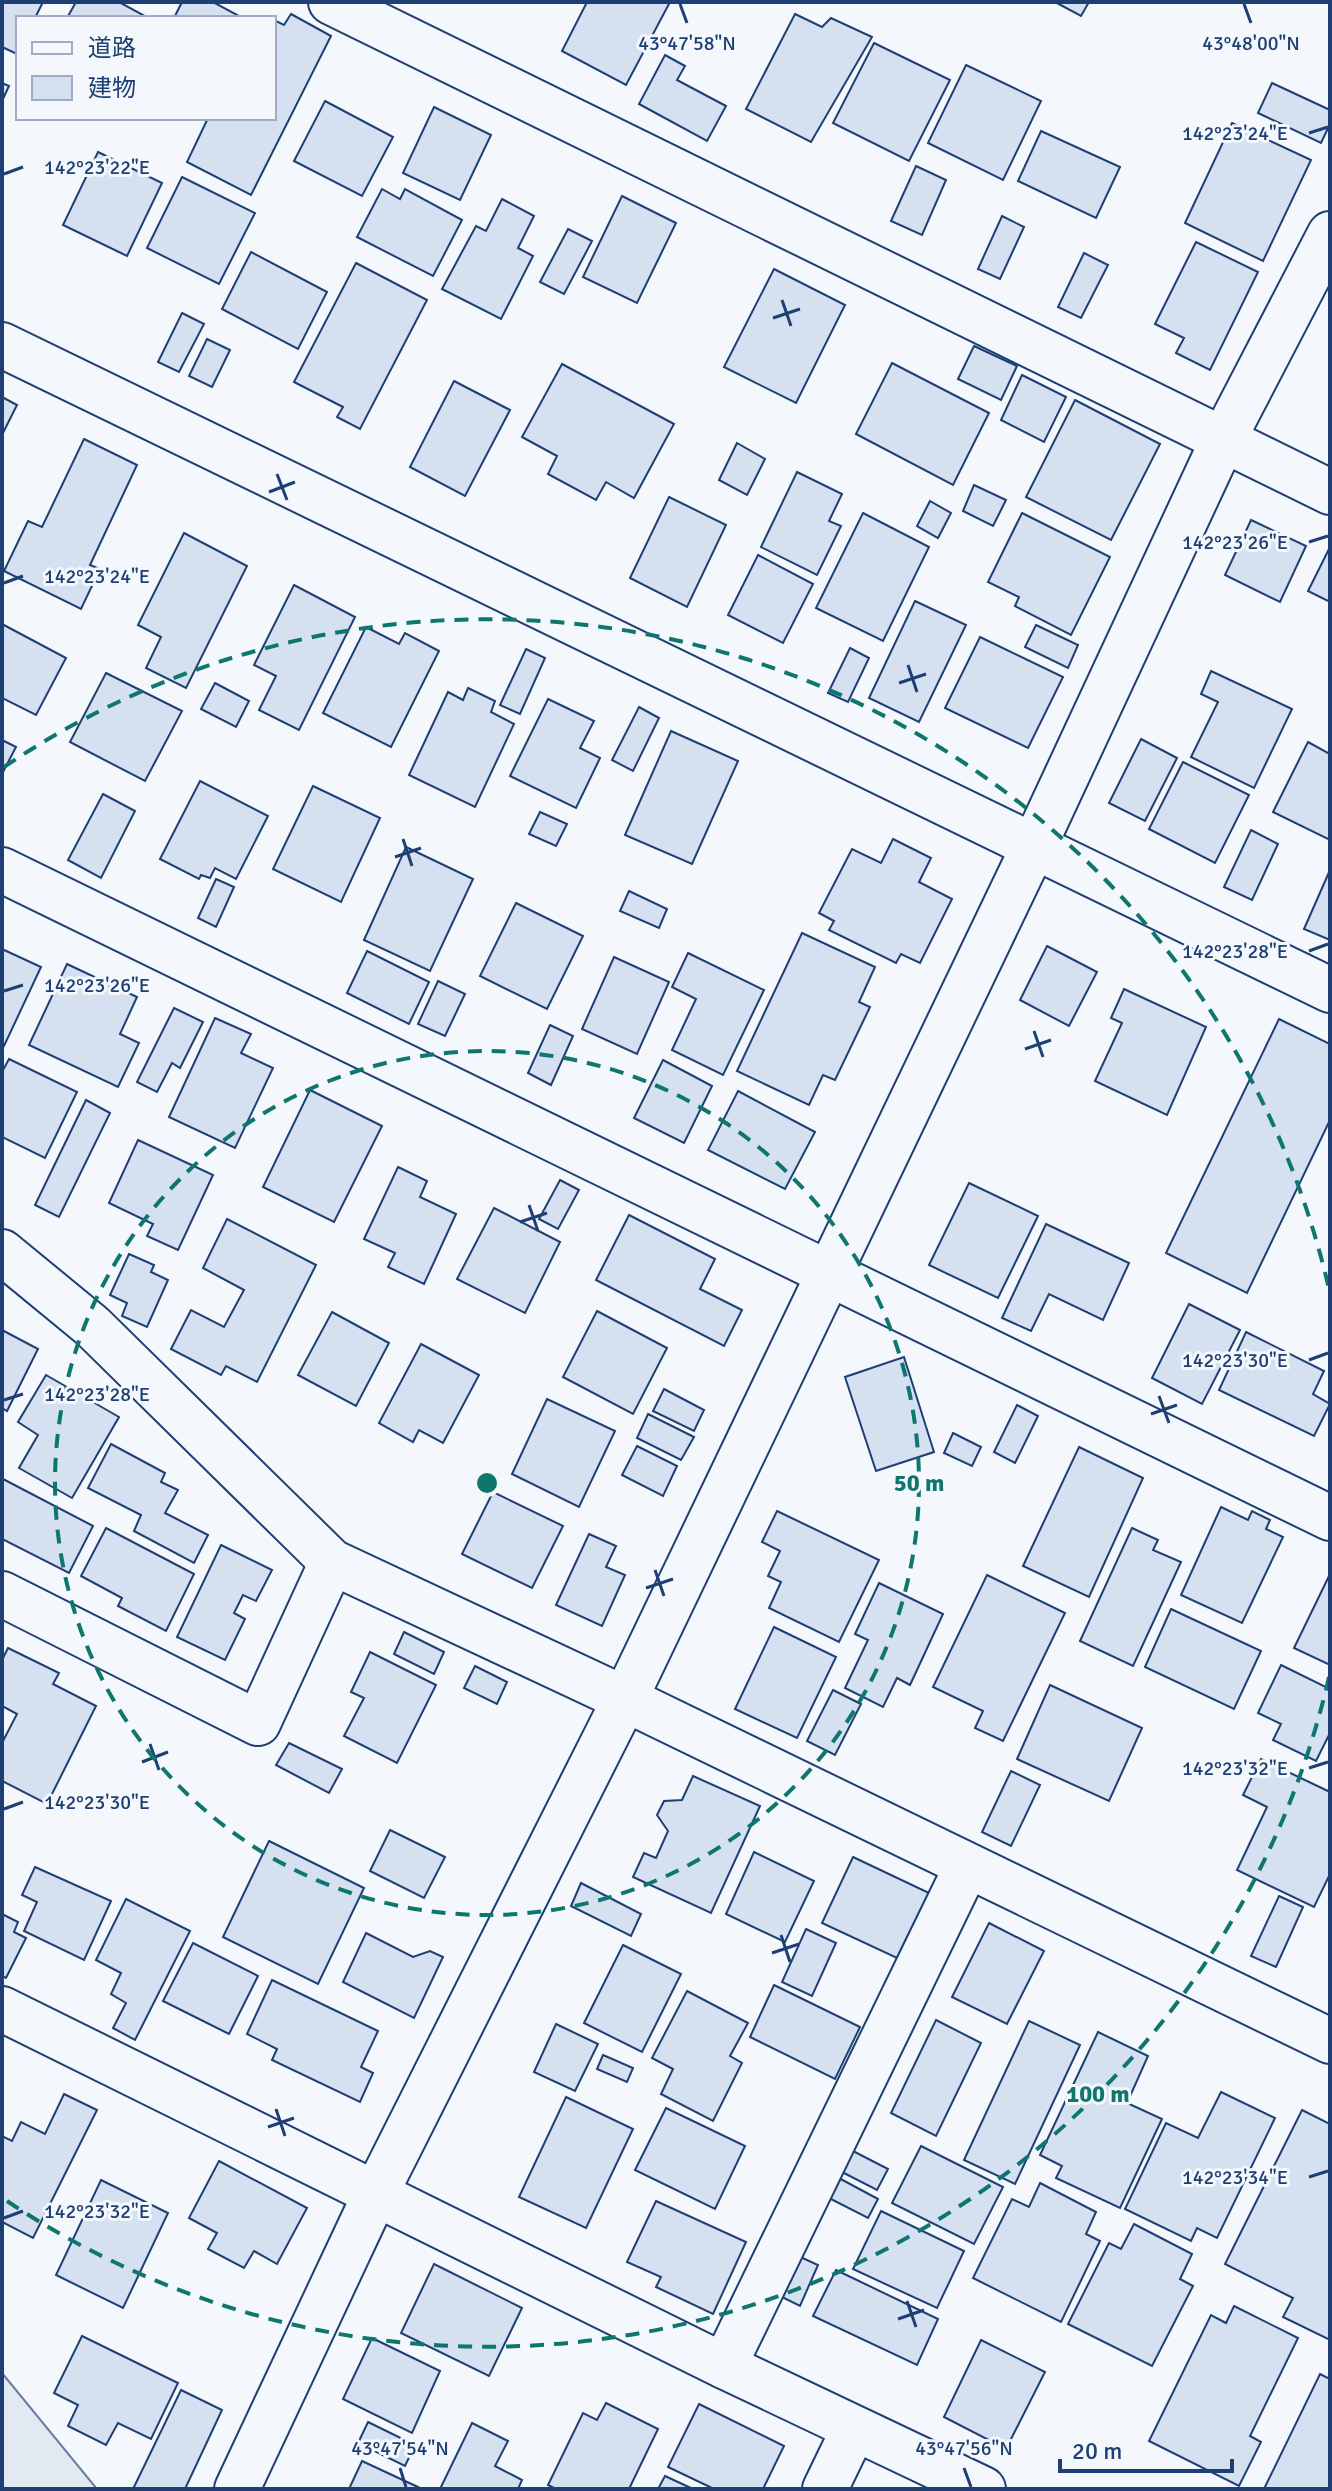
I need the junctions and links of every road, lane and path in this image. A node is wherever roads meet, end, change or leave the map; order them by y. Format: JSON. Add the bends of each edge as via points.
{"nodes":[{"id":1,"x":331,"y":2,"type":"edge"},
{"id":2,"x":1330,"y":234,"type":"edge"},
{"id":3,"x":2,"y":345,"type":"edge"},
{"id":4,"x":1223,"y":440,"type":"junction"},
{"id":5,"x":1330,"y":492,"type":"edge"},
{"id":6,"x":1034,"y":846,"type":"junction"},
{"id":7,"x":2,"y":870,"type":"edge"},
{"id":8,"x":1330,"y":990,"type":"edge"},
{"id":9,"x":2,"y":1252,"type":"edge"},
{"id":10,"x":830,"y":1272,"type":"junction"},
{"id":11,"x":1330,"y":1518,"type":"edge"},
{"id":12,"x":332,"y":1562,"type":"junction"},
{"id":13,"x":2,"y":1594,"type":"edge"},
{"id":14,"x":625,"y":1699,"type":"junction"},
{"id":15,"x":967,"y":1866,"type":"junction"},
{"id":16,"x":2,"y":2009,"type":"edge"},
{"id":17,"x":1330,"y":2041,"type":"edge"},
{"id":18,"x":375,"y":2195,"type":"junction"},
{"id":19,"x":724,"y":2366,"type":"junction"},
{"id":20,"x":854,"y":2429,"type":"junction"},
{"id":21,"x":237,"y":2489,"type":"edge"},
{"id":22,"x":825,"y":2489,"type":"edge"},
{"id":23,"x":983,"y":2489,"type":"edge"}],
"edges":[{"from":1,"to":4,"type":"street"},
{"from":2,"to":4,"type":"street"},
{"from":3,"to":6,"type":"street"},
{"from":4,"to":5,"type":"street"},
{"from":4,"to":6,"type":"street"},
{"from":6,"to":8,"type":"street"},
{"from":6,"to":10,"type":"street"},
{"from":7,"to":10,"type":"street"},
{"from":9,"to":12,"type":"street","via":[[92,1326]]},
{"from":10,"to":11,"type":"street"},
{"from":10,"to":14,"type":"street"},
{"from":12,"to":13,"type":"street","via":[[258,1723]]},
{"from":12,"to":14,"type":"street"},
{"from":14,"to":15,"type":"street"},
{"from":14,"to":18,"type":"street"},
{"from":15,"to":17,"type":"street"},
{"from":15,"to":19,"type":"street"},
{"from":16,"to":18,"type":"street"},
{"from":18,"to":19,"type":"street"},
{"from":18,"to":21,"type":"street"},
{"from":19,"to":20,"type":"street"},
{"from":20,"to":22,"type":"street"},
{"from":20,"to":23,"type":"street"}]}
